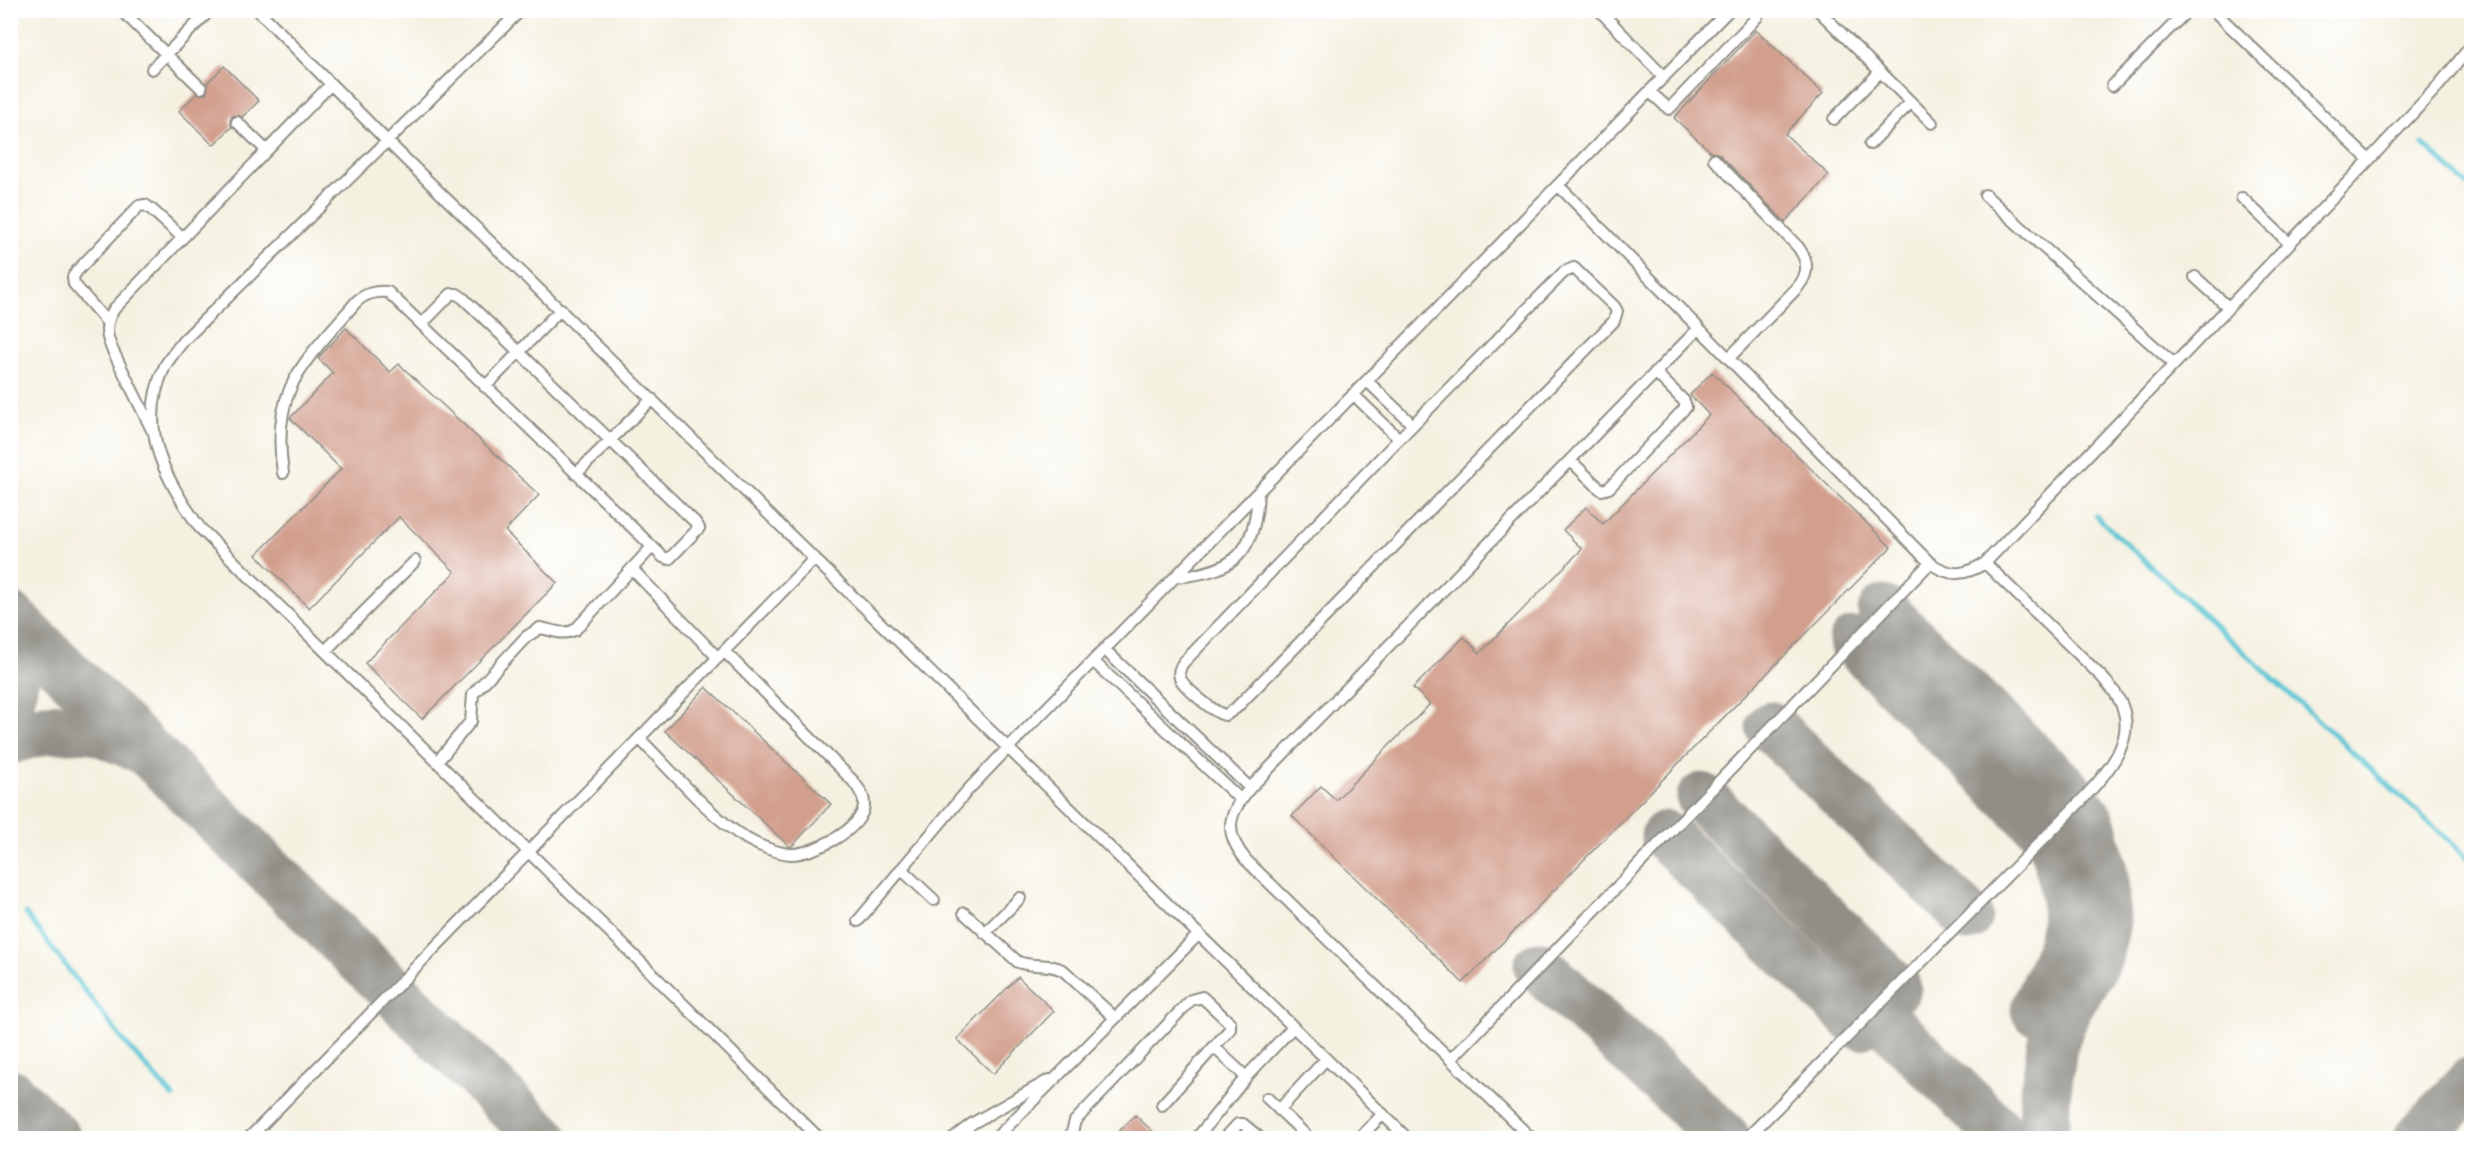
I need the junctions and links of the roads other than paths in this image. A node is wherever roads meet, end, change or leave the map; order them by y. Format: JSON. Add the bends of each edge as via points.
{"nodes":[{"id":1,"x":121,"y":10,"type":"edge"},
{"id":2,"x":210,"y":10,"type":"edge"},
{"id":3,"x":258,"y":10,"type":"edge"},
{"id":4,"x":521,"y":10,"type":"edge"},
{"id":5,"x":1599,"y":10,"type":"edge"},
{"id":6,"x":1729,"y":10,"type":"edge"},
{"id":7,"x":1752,"y":10,"type":"edge"},
{"id":8,"x":1818,"y":10,"type":"edge"},
{"id":9,"x":2188,"y":10,"type":"edge"},
{"id":10,"x":2213,"y":10,"type":"edge"},
{"id":11,"x":2472,"y":45,"type":"edge"},
{"id":12,"x":166,"y":54,"type":"junction"},
{"id":13,"x":152,"y":69,"type":"dead end"},
{"id":14,"x":1880,"y":72,"type":"junction"},
{"id":15,"x":1664,"y":77,"type":"junction"},
{"id":16,"x":331,"y":84,"type":"junction"},
{"id":17,"x":2112,"y":86,"type":"dead end"},
{"id":18,"x":201,"y":88,"type":"dead end"},
{"id":19,"x":1650,"y":92,"type":"junction"},
{"id":20,"x":1911,"y":102,"type":"junction"},
{"id":21,"x":1834,"y":119,"type":"dead end"},
{"id":22,"x":237,"y":122,"type":"dead end"},
{"id":23,"x":1932,"y":123,"type":"dead end"},
{"id":24,"x":386,"y":140,"type":"junction"},
{"id":25,"x":1870,"y":144,"type":"dead end"},
{"id":26,"x":266,"y":150,"type":"junction"},
{"id":27,"x":1714,"y":159,"type":"dead end"},
{"id":28,"x":2369,"y":160,"type":"junction"},
{"id":29,"x":1558,"y":185,"type":"junction"},
{"id":30,"x":1985,"y":195,"type":"dead end"},
{"id":31,"x":2242,"y":198,"type":"dead end"},
{"id":32,"x":182,"y":237,"type":"junction"},
{"id":33,"x":2289,"y":243,"type":"junction"},
{"id":34,"x":2195,"y":277,"type":"dead end"},
{"id":35,"x":2228,"y":307,"type":"junction"},
{"id":36,"x":561,"y":309,"type":"junction"},
{"id":37,"x":106,"y":321,"type":"junction"},
{"id":38,"x":422,"y":324,"type":"junction"},
{"id":39,"x":1699,"y":328,"type":"junction"},
{"id":40,"x":519,"y":352,"type":"junction"},
{"id":41,"x":1729,"y":358,"type":"junction"},
{"id":42,"x":2174,"y":364,"type":"junction"},
{"id":43,"x":1655,"y":372,"type":"junction"},
{"id":44,"x":1367,"y":381,"type":"junction"},
{"id":45,"x":485,"y":387,"type":"junction"},
{"id":46,"x":1353,"y":394,"type":"junction"},
{"id":47,"x":652,"y":399,"type":"junction"},
{"id":48,"x":1413,"y":425,"type":"junction"},
{"id":49,"x":153,"y":434,"type":"junction"},
{"id":50,"x":1399,"y":439,"type":"junction"},
{"id":51,"x":610,"y":440,"type":"junction"},
{"id":52,"x":1570,"y":460,"type":"junction"},
{"id":53,"x":283,"y":473,"type":"dead end"},
{"id":54,"x":576,"y":474,"type":"junction"},
{"id":55,"x":1258,"y":492,"type":"junction"},
{"id":56,"x":652,"y":547,"type":"junction"},
{"id":57,"x":815,"y":558,"type":"junction"},
{"id":58,"x":415,"y":561,"type":"dead end"},
{"id":59,"x":1930,"y":563,"type":"junction"},
{"id":60,"x":1985,"y":563,"type":"junction"},
{"id":61,"x":632,"y":569,"type":"junction"},
{"id":62,"x":1175,"y":577,"type":"junction"},
{"id":63,"x":326,"y":650,"type":"junction"},
{"id":64,"x":1104,"y":650,"type":"junction"},
{"id":65,"x":721,"y":655,"type":"junction"},
{"id":66,"x":1093,"y":661,"type":"junction"},
{"id":67,"x":639,"y":738,"type":"junction"},
{"id":68,"x":1008,"y":748,"type":"junction"},
{"id":69,"x":438,"y":761,"type":"junction"},
{"id":70,"x":1250,"y":788,"type":"junction"},
{"id":71,"x":1240,"y":799,"type":"junction"},
{"id":72,"x":530,"y":851,"type":"junction"},
{"id":73,"x":901,"y":869,"type":"junction"},
{"id":74,"x":1020,"y":898,"type":"dead end"},
{"id":75,"x":934,"y":900,"type":"dead end"},
{"id":76,"x":964,"y":914,"type":"dead end"},
{"id":77,"x":858,"y":921,"type":"dead end"},
{"id":78,"x":985,"y":933,"type":"junction"},
{"id":79,"x":1199,"y":934,"type":"junction"},
{"id":80,"x":1115,"y":1018,"type":"junction"},
{"id":81,"x":1293,"y":1027,"type":"junction"},
{"id":82,"x":1215,"y":1048,"type":"junction"},
{"id":83,"x":1326,"y":1059,"type":"junction"},
{"id":84,"x":1451,"y":1059,"type":"junction"},
{"id":85,"x":1059,"y":1074,"type":"junction"},
{"id":86,"x":1246,"y":1077,"type":"junction"},
{"id":87,"x":1267,"y":1098,"type":"dead end"},
{"id":88,"x":1162,"y":1105,"type":"dead end"},
{"id":89,"x":1279,"y":1110,"type":"junction"},
{"id":90,"x":1383,"y":1114,"type":"junction"},
{"id":91,"x":249,"y":1138,"type":"edge"},
{"id":92,"x":819,"y":1138,"type":"edge"},
{"id":93,"x":953,"y":1138,"type":"edge"},
{"id":94,"x":996,"y":1138,"type":"edge"},
{"id":95,"x":1076,"y":1138,"type":"edge"},
{"id":96,"x":1197,"y":1138,"type":"edge"},
{"id":97,"x":1225,"y":1138,"type":"edge"},
{"id":98,"x":1260,"y":1138,"type":"edge"},
{"id":99,"x":1309,"y":1138,"type":"edge"},
{"id":100,"x":1359,"y":1138,"type":"edge"},
{"id":101,"x":1407,"y":1138,"type":"edge"},
{"id":102,"x":1531,"y":1138,"type":"edge"},
{"id":103,"x":1747,"y":1138,"type":"edge"}],
"edges":[{"from":1,"to":12,"type":"lane"},
{"from":2,"to":12,"type":"lane"},
{"from":3,"to":16,"type":"lane"},
{"from":4,"to":24,"type":"lane"},
{"from":5,"to":15,"type":"lane"},
{"from":6,"to":15,"type":"lane"},
{"from":7,"to":19,"type":"lane","via":[[1757,17],[1670,109]]},
{"from":8,"to":14,"type":"lane"},
{"from":9,"to":17,"type":"lane"},
{"from":10,"to":28,"type":"lane"},
{"from":11,"to":28,"type":"lane"},
{"from":12,"to":13,"type":"lane"},
{"from":12,"to":18,"type":"lane"},
{"from":14,"to":20,"type":"lane"},
{"from":14,"to":21,"type":"lane"},
{"from":15,"to":19,"type":"lane"},
{"from":16,"to":24,"type":"lane"},
{"from":16,"to":26,"type":"lane"},
{"from":19,"to":29,"type":"lane"},
{"from":20,"to":23,"type":"lane"},
{"from":20,"to":25,"type":"lane"},
{"from":22,"to":26,"type":"lane"},
{"from":24,"to":36,"type":"lane"},
{"from":24,"to":49,"type":"lane","via":[[184,340],[165,365],[154,398]]},
{"from":26,"to":32,"type":"lane"},
{"from":27,"to":41,"type":"lane","via":[[1805,256],[1808,268],[1805,279]]},
{"from":28,"to":33,"type":"lane"},
{"from":29,"to":39,"type":"lane"},
{"from":29,"to":44,"type":"lane"},
{"from":30,"to":42,"type":"lane"},
{"from":31,"to":33,"type":"lane"},
{"from":32,"to":37,"type":"lane"},
{"from":32,"to":37,"type":"lane","via":[[146,205],[139,206],[77,271],[74,284]]},
{"from":33,"to":35,"type":"lane"},
{"from":34,"to":35,"type":"lane"},
{"from":35,"to":42,"type":"lane"},
{"from":36,"to":40,"type":"lane"},
{"from":36,"to":47,"type":"lane"},
{"from":37,"to":49,"type":"lane","via":[[111,349]]},
{"from":38,"to":40,"type":"lane","via":[[445,298],[457,294]]},
{"from":38,"to":45,"type":"lane"},
{"from":38,"to":53,"type":"lane","via":[[388,292],[366,294],[357,301],[289,387],[281,415]]},
{"from":39,"to":41,"type":"lane"},
{"from":39,"to":43,"type":"lane"},
{"from":40,"to":45,"type":"lane"},
{"from":40,"to":51,"type":"lane"},
{"from":41,"to":59,"type":"lane"},
{"from":42,"to":60,"type":"lane"},
{"from":43,"to":52,"type":"lane"},
{"from":43,"to":52,"type":"lane","via":[[1684,400],[1686,407],[1609,488],[1599,488]]},
{"from":44,"to":46,"type":"lane"},
{"from":44,"to":48,"type":"lane"},
{"from":45,"to":54,"type":"lane"},
{"from":46,"to":50,"type":"lane"},
{"from":46,"to":55,"type":"lane"},
{"from":47,"to":51,"type":"lane"},
{"from":47,"to":57,"type":"lane"},
{"from":48,"to":50,"type":"lane"},
{"from":48,"to":50,"type":"lane","via":[[1569,269],[1579,272],[1617,311],[1614,321],[1236,708],[1226,715],[1215,712],[1181,680],[1183,663]]},
{"from":49,"to":63,"type":"lane","via":[[166,475],[200,528]]},
{"from":51,"to":54,"type":"lane"},
{"from":51,"to":56,"type":"lane","via":[[698,525],[669,559]]},
{"from":52,"to":70,"type":"lane"},
{"from":54,"to":56,"type":"lane"},
{"from":55,"to":62,"type":"lane"},
{"from":55,"to":62,"type":"lane","via":[[1255,528],[1239,556],[1211,573]]},
{"from":56,"to":61,"type":"lane"},
{"from":57,"to":65,"type":"lane"},
{"from":57,"to":68,"type":"lane"},
{"from":58,"to":63,"type":"lane"},
{"from":59,"to":60,"type":"lane","via":[[1956,574],[1971,572]]},
{"from":59,"to":84,"type":"lane"},
{"from":60,"to":103,"type":"lane","via":[[2118,697],[2125,723],[2122,748],[2108,771],[2079,803]]},
{"from":61,"to":65,"type":"lane"},
{"from":61,"to":69,"type":"lane","via":[[575,630],[566,634],[540,628],[526,637],[473,694],[471,721]]},
{"from":62,"to":64,"type":"lane"},
{"from":63,"to":69,"type":"lane"},
{"from":64,"to":66,"type":"lane"},
{"from":64,"to":70,"type":"lane"},
{"from":65,"to":67,"type":"lane"},
{"from":65,"to":67,"type":"lane","via":[[853,781],[862,793],[864,805],[859,819],[829,842],[808,851],[791,854],[770,849],[747,839],[724,822]]},
{"from":66,"to":68,"type":"lane"},
{"from":66,"to":71,"type":"lane"},
{"from":67,"to":72,"type":"lane"},
{"from":68,"to":73,"type":"lane"},
{"from":68,"to":79,"type":"lane"},
{"from":69,"to":72,"type":"lane"},
{"from":70,"to":71,"type":"lane"},
{"from":71,"to":84,"type":"lane","via":[[1232,813],[1230,831],[1235,847]]},
{"from":72,"to":91,"type":"lane"},
{"from":72,"to":92,"type":"lane"},
{"from":73,"to":75,"type":"lane"},
{"from":73,"to":77,"type":"lane"},
{"from":74,"to":78,"type":"lane"},
{"from":76,"to":78,"type":"lane"},
{"from":78,"to":80,"type":"lane","via":[[1018,962],[1045,964],[1064,971]]},
{"from":79,"to":80,"type":"lane"},
{"from":79,"to":81,"type":"lane"},
{"from":80,"to":85,"type":"lane"},
{"from":81,"to":83,"type":"lane"},
{"from":81,"to":86,"type":"lane"},
{"from":82,"to":86,"type":"lane"},
{"from":82,"to":88,"type":"lane"},
{"from":82,"to":95,"type":"lane","via":[[1230,1029],[1230,1023],[1207,1000],[1196,997],[1075,1121],[1072,1132]]},
{"from":83,"to":89,"type":"lane"},
{"from":83,"to":90,"type":"lane"},
{"from":84,"to":102,"type":"lane"},
{"from":85,"to":93,"type":"lane"},
{"from":85,"to":94,"type":"lane"},
{"from":86,"to":96,"type":"lane"},
{"from":87,"to":89,"type":"lane"},
{"from":89,"to":99,"type":"lane"},
{"from":90,"to":100,"type":"lane"},
{"from":90,"to":101,"type":"lane"},
{"from":97,"to":98,"type":"lane","via":[[1238,1124],[1243,1124]]}]}
